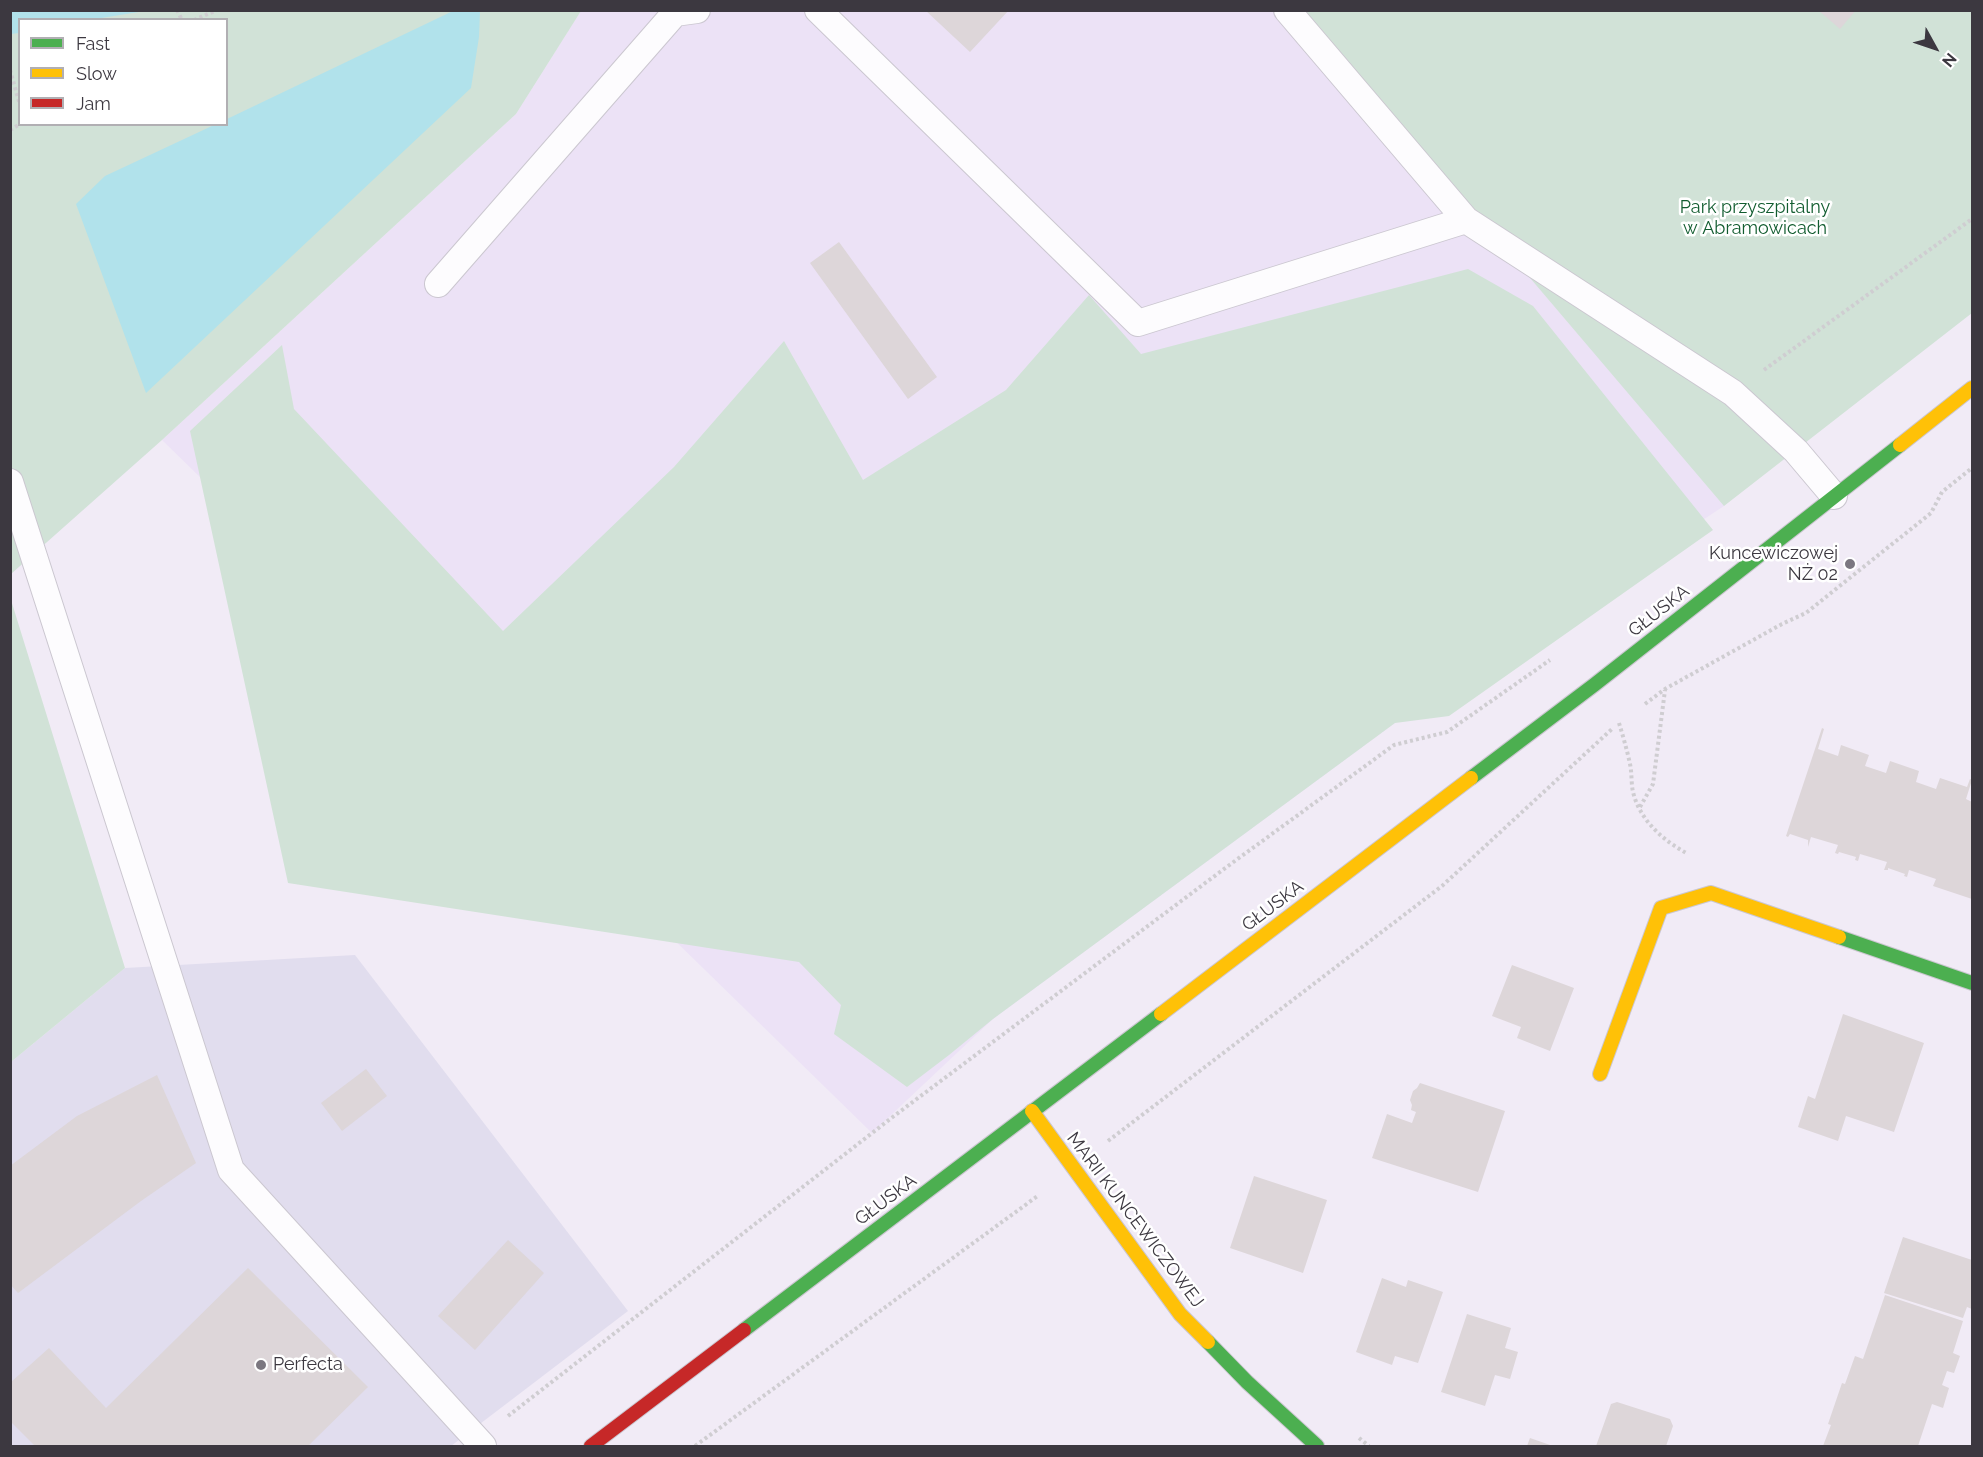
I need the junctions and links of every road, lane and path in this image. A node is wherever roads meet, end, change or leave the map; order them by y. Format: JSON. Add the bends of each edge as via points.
{"nodes":[{"id":1,"x":217,"y":10,"type":"edge"},
{"id":2,"x":697,"y":10,"type":"edge"},
{"id":3,"x":818,"y":10,"type":"edge"},
{"id":4,"x":1287,"y":10,"type":"edge"},
{"id":5,"x":199,"y":18,"type":"edge"},
{"id":6,"x":10,"y":70,"type":"edge"},
{"id":7,"x":18,"y":98,"type":"edge"},
{"id":8,"x":1972,"y":219,"type":"edge"},
{"id":9,"x":1466,"y":220,"type":"junction"},
{"id":10,"x":438,"y":284,"type":"dead end"},
{"id":11,"x":1972,"y":388,"type":"edge"},
{"id":12,"x":1733,"y":393,"type":"junction"},
{"id":13,"x":1972,"y":468,"type":"edge"},
{"id":14,"x":10,"y":482,"type":"edge"},
{"id":15,"x":1834,"y":496,"type":"junction"},
{"id":16,"x":1556,"y":656,"type":"dead end"},
{"id":17,"x":1665,"y":689,"type":"junction"},
{"id":18,"x":1638,"y":709,"type":"dead end"},
{"id":19,"x":1630,"y":765,"type":"dead end"},
{"id":20,"x":1639,"y":808,"type":"dead end"},
{"id":21,"x":1972,"y":983,"type":"edge"},
{"id":22,"x":1600,"y":1074,"type":"dead end"},
{"id":23,"x":1032,"y":1111,"type":"junction"},
{"id":24,"x":1079,"y":1175,"type":"junction"},
{"id":25,"x":480,"y":1443,"type":"edge"},
{"id":26,"x":591,"y":1446,"type":"edge"},
{"id":27,"x":695,"y":1446,"type":"edge"},
{"id":28,"x":1317,"y":1446,"type":"edge"}],
"edges":[{"from":1,"to":5,"type":"path"},
{"from":2,"to":10,"type":"lane","via":[[675,14]]},
{"from":3,"to":9,"type":"lane","via":[[1138,323]]},
{"from":4,"to":9,"type":"lane"},
{"from":6,"to":7,"type":"path"},
{"from":8,"to":12,"type":"path"},
{"from":9,"to":12,"type":"lane"},
{"from":11,"to":15,"type":"street","name":"GŁUSKA"},
{"from":12,"to":15,"type":"lane","via":[[1796,451]]},
{"from":13,"to":17,"type":"path","via":[[1942,492],[1931,513],[1806,613]]},
{"from":14,"to":25,"type":"lane","via":[[231,1170]]},
{"from":15,"to":23,"type":"street","name":"GŁUSKA","via":[[1594,685]]},
{"from":16,"to":25,"type":"path","via":[[1447,732],[1394,746],[1228,866],[894,1116]]},
{"from":17,"to":18,"type":"path"},
{"from":17,"to":20,"type":"path","via":[[1653,784]]},
{"from":19,"to":24,"type":"path","via":[[1619,723],[1442,886],[1105,1144],[1104,1157]]},
{"from":21,"to":22,"type":"street","via":[[1711,893],[1661,908]]},
{"from":23,"to":24,"type":"street","name":"MARII KUNCEWICZOWEJ"},
{"from":23,"to":26,"type":"street","name":"GŁUSKA"},
{"from":24,"to":27,"type":"path","via":[[1051,1195],[1037,1194]]},
{"from":24,"to":28,"type":"street","name":"MARII KUNCEWICZOWEJ","via":[[1180,1314]]}]}
